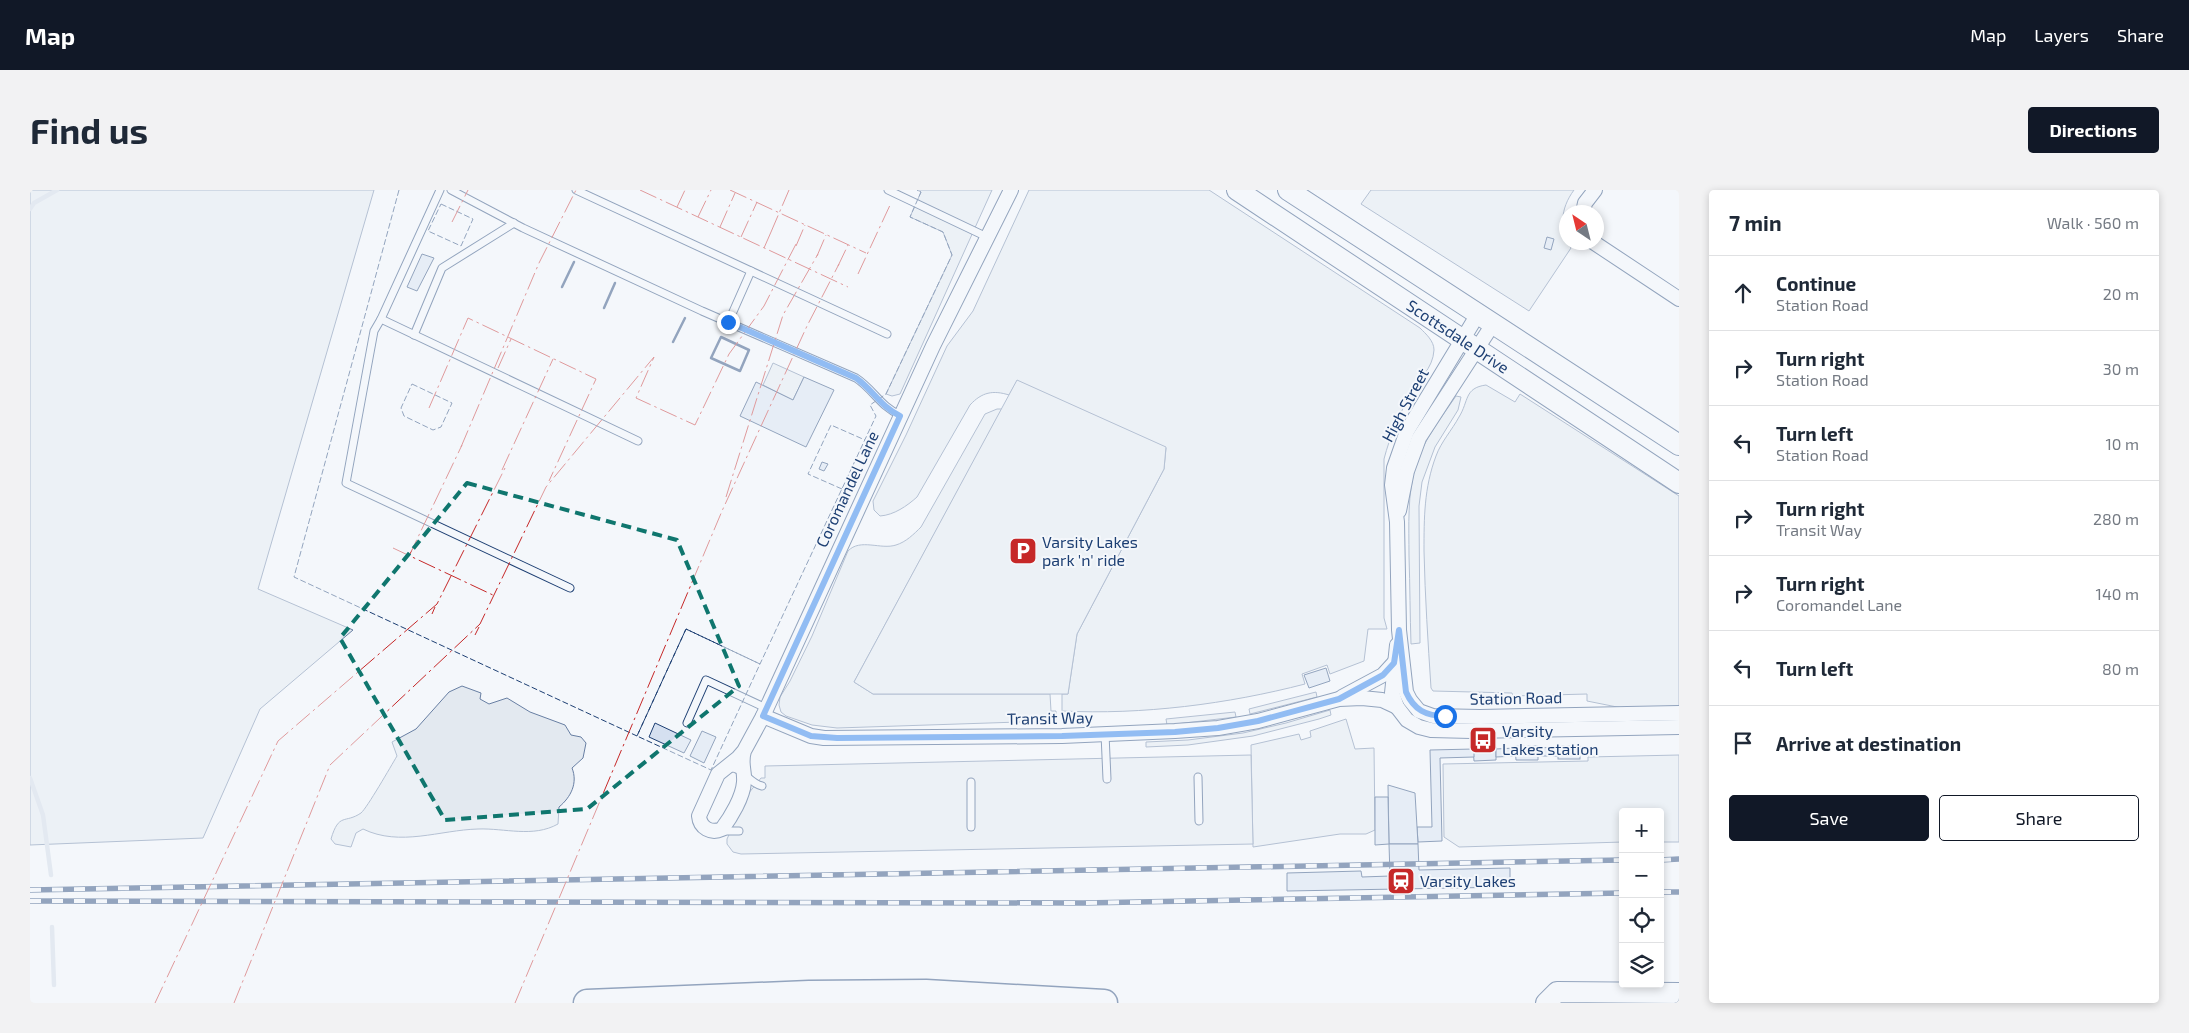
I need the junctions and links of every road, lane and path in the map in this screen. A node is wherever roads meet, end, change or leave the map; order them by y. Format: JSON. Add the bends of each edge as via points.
{"nodes":[{"id":1,"x":440,"y":190,"type":"edge"},
{"id":2,"x":451,"y":190,"type":"edge"},
{"id":3,"x":576,"y":190,"type":"edge"},
{"id":4,"x":888,"y":190,"type":"edge"},
{"id":5,"x":1011,"y":190,"type":"edge"},
{"id":6,"x":1237,"y":190,"type":"edge"},
{"id":7,"x":1288,"y":190,"type":"edge"},
{"id":8,"x":1595,"y":190,"type":"edge"},
{"id":9,"x":1584,"y":205,"type":"edge"},
{"id":10,"x":514,"y":223,"type":"junction"},
{"id":11,"x":987,"y":237,"type":"junction"},
{"id":12,"x":1604,"y":249,"type":"edge"},
{"id":13,"x":751,"y":271,"type":"junction"},
{"id":14,"x":1679,"y":299,"type":"edge"},
{"id":15,"x":380,"y":319,"type":"junction"},
{"id":16,"x":1485,"y":319,"type":"junction"},
{"id":17,"x":728,"y":322,"type":"junction"},
{"id":18,"x":887,"y":334,"type":"dead end"},
{"id":19,"x":414,"y":335,"type":"junction"},
{"id":20,"x":1469,"y":344,"type":"junction"},
{"id":21,"x":900,"y":416,"type":"junction"},
{"id":22,"x":638,"y":441,"type":"dead end"},
{"id":23,"x":1679,"y":444,"type":"edge"},
{"id":24,"x":1679,"y":483,"type":"edge"},
{"id":25,"x":570,"y":588,"type":"dead end"},
{"id":26,"x":1399,"y":630,"type":"junction"},
{"id":27,"x":1394,"y":663,"type":"junction"},
{"id":28,"x":1339,"y":699,"type":"junction"},
{"id":29,"x":1397,"y":707,"type":"junction"},
{"id":30,"x":764,"y":712,"type":"junction"},
{"id":31,"x":1679,"y":713,"type":"edge"},
{"id":32,"x":687,"y":723,"type":"dead end"},
{"id":33,"x":1679,"y":727,"type":"edge"},
{"id":34,"x":1105,"y":734,"type":"junction"},
{"id":35,"x":744,"y":751,"type":"junction"},
{"id":36,"x":722,"y":770,"type":"junction"},
{"id":37,"x":743,"y":774,"type":"junction"},
{"id":38,"x":1198,"y":777,"type":"dead end"},
{"id":39,"x":1107,"y":779,"type":"dead end"},
{"id":40,"x":971,"y":782,"type":"dead end"},
{"id":41,"x":762,"y":786,"type":"dead end"},
{"id":42,"x":1199,"y":821,"type":"dead end"},
{"id":43,"x":971,"y":827,"type":"dead end"},
{"id":44,"x":739,"y":830,"type":"dead end"},
{"id":45,"x":717,"y":831,"type":"junction"},
{"id":46,"x":1679,"y":993,"type":"edge"},
{"id":47,"x":586,"y":1003,"type":"edge"},
{"id":48,"x":1104,"y":1003,"type":"edge"},
{"id":49,"x":1546,"y":1003,"type":"edge"}],
"edges":[{"from":1,"to":15,"type":"lane"},
{"from":2,"to":10,"type":"lane"},
{"from":3,"to":13,"type":"lane"},
{"from":4,"to":11,"type":"lane"},
{"from":5,"to":11,"type":"street","name":"Coromandel Lane"},
{"from":6,"to":20,"type":"main road","name":"Scottsdale Drive"},
{"from":7,"to":16,"type":"main road","name":"Scottsdale Drive"},
{"from":8,"to":9,"type":"street"},
{"from":10,"to":17,"type":"lane"},
{"from":10,"to":19,"type":"lane","via":[[442,268]]},
{"from":11,"to":21,"type":"street","name":"Coromandel Lane"},
{"from":12,"to":14,"type":"street"},
{"from":13,"to":17,"type":"lane"},
{"from":13,"to":18,"type":"lane"},
{"from":15,"to":19,"type":"lane"},
{"from":15,"to":25,"type":"lane","via":[[374,332],[346,483]]},
{"from":16,"to":20,"type":"street","name":"High Street"},
{"from":16,"to":23,"type":"main road","name":"Scottsdale Drive"},
{"from":17,"to":21,"type":"lane","via":[[856,378],[882,404]]},
{"from":19,"to":22,"type":"lane"},
{"from":20,"to":24,"type":"main road","name":"Scottsdale Drive"},
{"from":20,"to":26,"type":"street","name":"High Street","via":[[1419,438],[1407,471],[1397,522]]},
{"from":21,"to":30,"type":"street","name":"Coromandel Lane"},
{"from":26,"to":27,"type":"street"},
{"from":26,"to":31,"type":"street","name":"Station Road","via":[[1406,692],[1420,711],[1433,716]]},
{"from":27,"to":28,"type":"street","name":"Transit Way","via":[[1383,675]]},
{"from":27,"to":29,"type":"street","via":[[1392,693]]},
{"from":28,"to":29,"type":"street","name":"Transit Way","via":[[1382,700]]},
{"from":28,"to":34,"type":"street","name":"Transit Way","via":[[1258,721],[1218,728]]},
{"from":29,"to":33,"type":"street","name":"Station Road","via":[[1407,720],[1431,730]]},
{"from":30,"to":32,"type":"lane","via":[[706,680]]},
{"from":30,"to":34,"type":"street","name":"Transit Way","via":[[811,736],[824,738]]},
{"from":30,"to":35,"type":"street","name":"Coromandel Lane"},
{"from":34,"to":39,"type":"lane"},
{"from":35,"to":36,"type":"street","name":"Coromandel Lane"},
{"from":35,"to":37,"type":"street","name":"Coromandel Lane"},
{"from":36,"to":37,"type":"lane","via":[[730,767]]},
{"from":36,"to":45,"type":"street","name":"Coromandel Lane","via":[[699,816],[704,827]]},
{"from":37,"to":41,"type":"lane","via":[[755,785]]},
{"from":37,"to":45,"type":"street","name":"Coromandel Lane","via":[[743,790],[727,822]]},
{"from":38,"to":42,"type":"lane"},
{"from":40,"to":43,"type":"lane"},
{"from":44,"to":45,"type":"lane"},
{"from":46,"to":49,"type":"main road","via":[[1558,992]]},
{"from":47,"to":48,"type":"highway","via":[[906,993]]}]}
